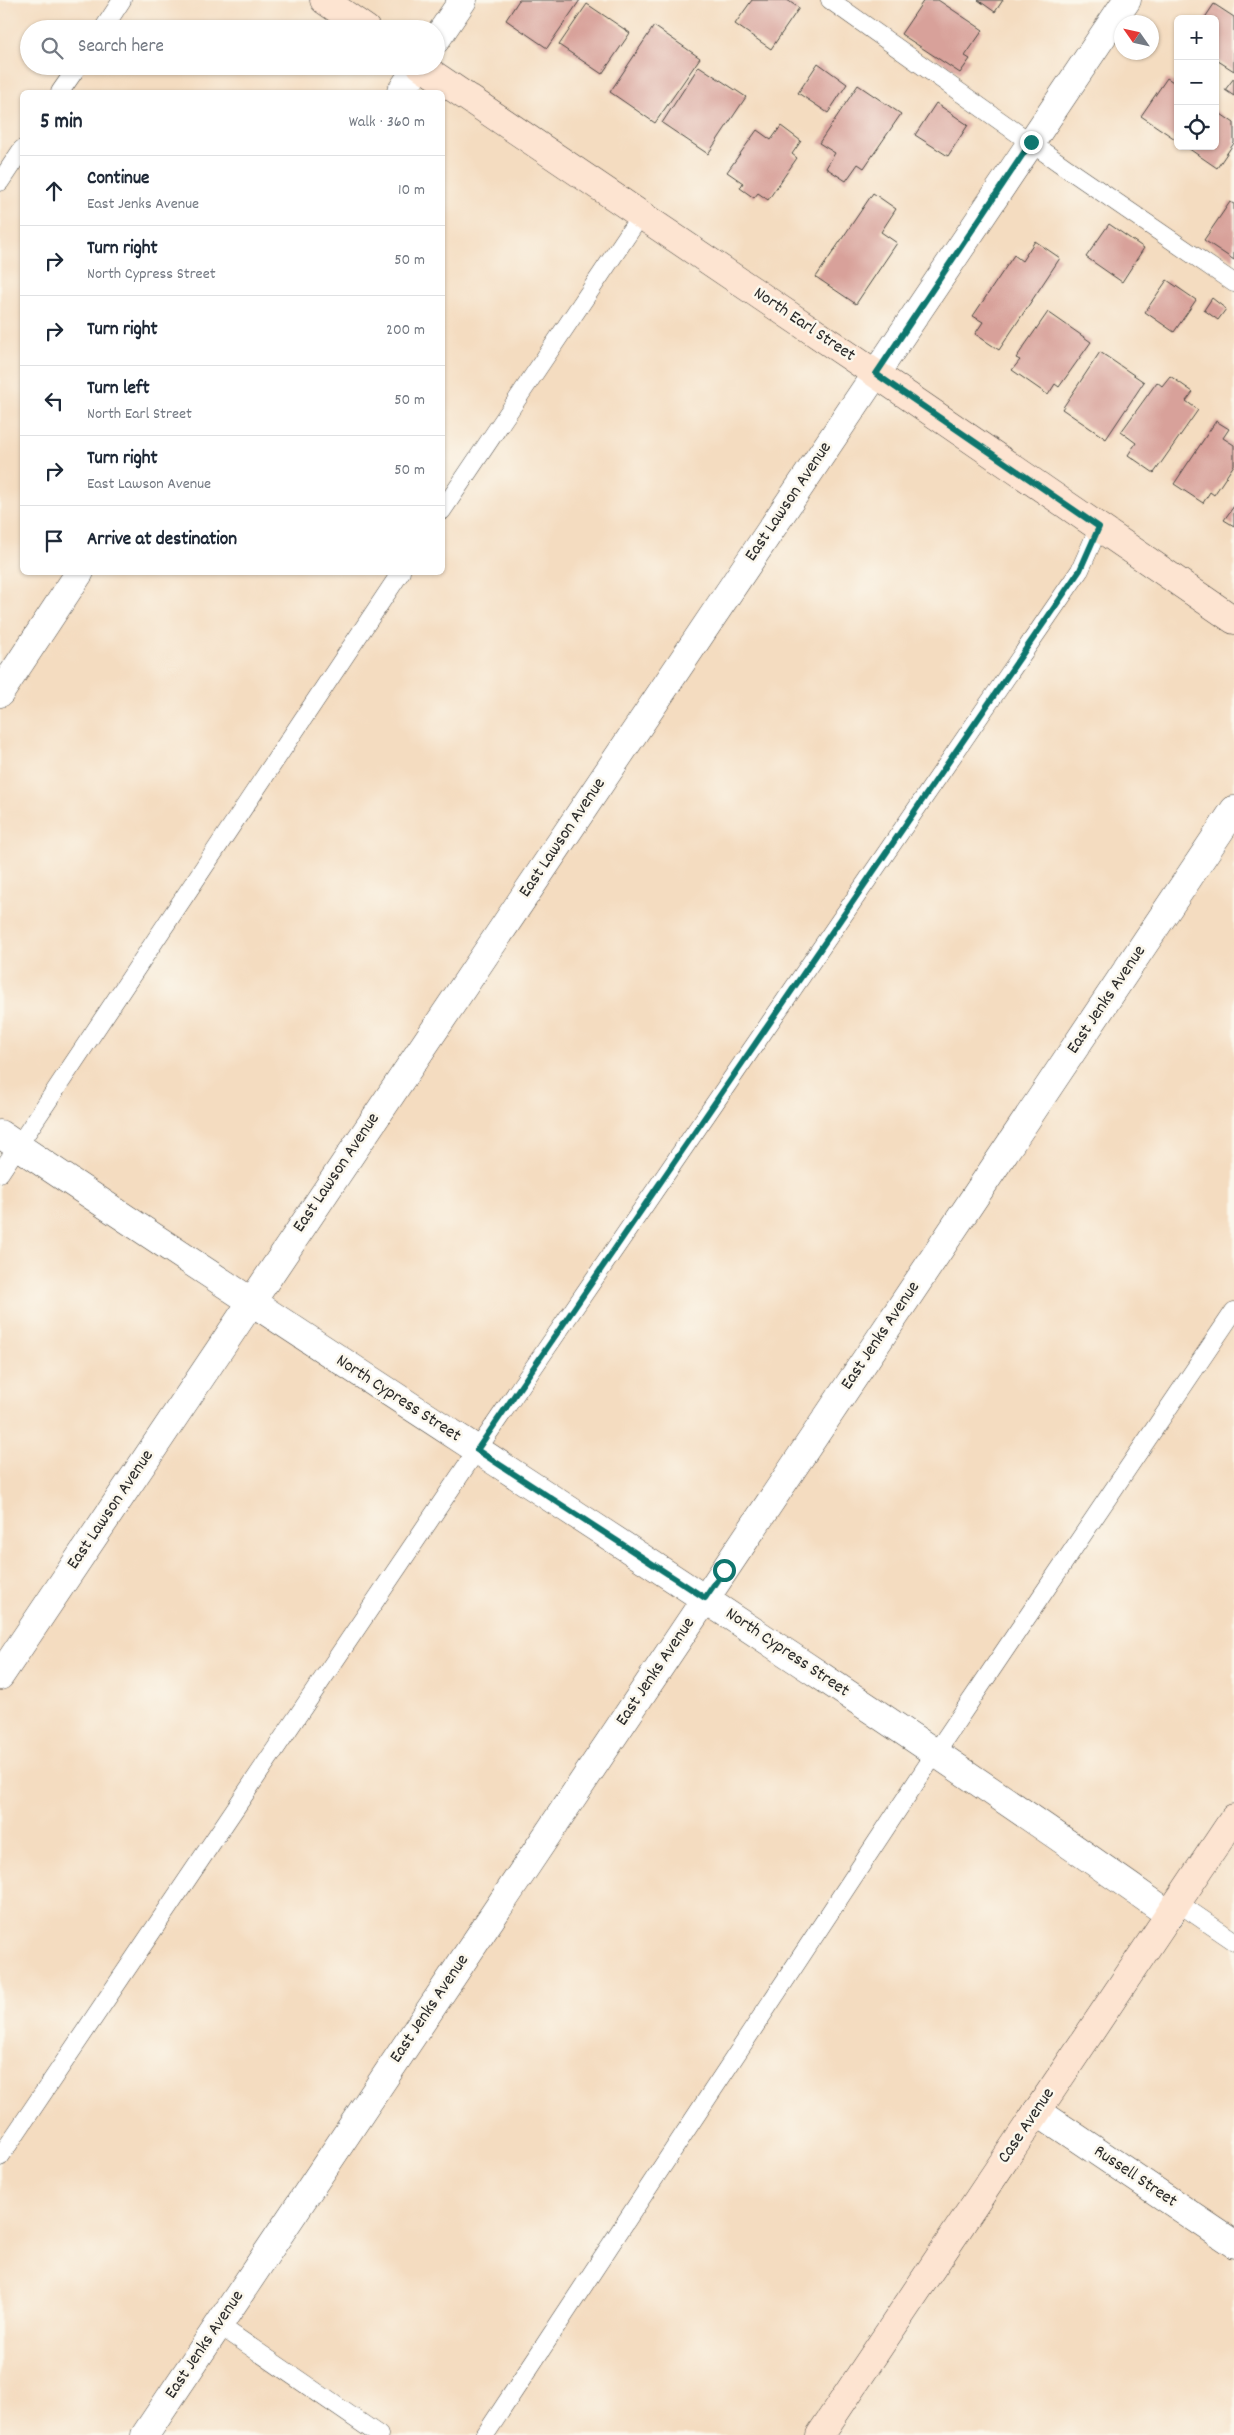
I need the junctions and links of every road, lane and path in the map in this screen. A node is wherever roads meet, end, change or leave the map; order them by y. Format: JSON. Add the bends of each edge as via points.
{"nodes":[{"id":1,"x":122,"y":0,"type":"edge"},
{"id":2,"x":324,"y":0,"type":"edge"},
{"id":3,"x":463,"y":0,"type":"edge"},
{"id":4,"x":830,"y":0,"type":"edge"},
{"id":5,"x":1127,"y":0,"type":"edge"},
{"id":6,"x":109,"y":20,"type":"edge"},
{"id":7,"x":353,"y":20,"type":"edge"},
{"id":8,"x":445,"y":27,"type":"edge"},
{"id":9,"x":72,"y":75,"type":"edge"},
{"id":10,"x":413,"y":75,"type":"edge"},
{"id":11,"x":433,"y":75,"type":"edge"},
{"id":12,"x":61,"y":90,"type":"edge"},
{"id":13,"x":402,"y":90,"type":"edge"},
{"id":14,"x":1031,"y":142,"type":"junction"},
{"id":15,"x":20,"y":152,"type":"edge"},
{"id":16,"x":0,"y":182,"type":"edge"},
{"id":17,"x":641,"y":215,"type":"junction"},
{"id":18,"x":1234,"y":283,"type":"edge"},
{"id":19,"x":876,"y":374,"type":"junction"},
{"id":20,"x":445,"y":507,"type":"edge"},
{"id":21,"x":1099,"y":527,"type":"junction"},
{"id":22,"x":78,"y":575,"type":"edge"},
{"id":23,"x":400,"y":575,"type":"edge"},
{"id":24,"x":1234,"y":620,"type":"edge"},
{"id":25,"x":0,"y":693,"type":"edge"},
{"id":26,"x":1234,"y":810,"type":"edge"},
{"id":27,"x":9,"y":1140,"type":"edge"},
{"id":28,"x":0,"y":1173,"type":"edge"},
{"id":29,"x":250,"y":1302,"type":"junction"},
{"id":30,"x":1234,"y":1310,"type":"edge"},
{"id":31,"x":477,"y":1450,"type":"junction"},
{"id":32,"x":705,"y":1598,"type":"junction"},
{"id":33,"x":0,"y":1676,"type":"edge"},
{"id":34,"x":936,"y":1752,"type":"junction"},
{"id":35,"x":1234,"y":1818,"type":"edge"},
{"id":36,"x":1173,"y":1908,"type":"junction"},
{"id":37,"x":1234,"y":1941,"type":"edge"},
{"id":38,"x":1037,"y":2111,"type":"junction"},
{"id":39,"x":0,"y":2157,"type":"edge"},
{"id":40,"x":1234,"y":2244,"type":"edge"},
{"id":41,"x":219,"y":2325,"type":"junction"},
{"id":42,"x":145,"y":2435,"type":"edge"},
{"id":43,"x":379,"y":2435,"type":"edge"},
{"id":44,"x":485,"y":2435,"type":"edge"},
{"id":45,"x":820,"y":2435,"type":"edge"}],
"edges":[{"from":1,"to":6,"type":"lane"},
{"from":2,"to":7,"type":"street"},
{"from":3,"to":8,"type":"street"},
{"from":4,"to":14,"type":"lane"},
{"from":5,"to":14,"type":"street","name":"East Lawson Avenue"},
{"from":9,"to":12,"type":"lane"},
{"from":10,"to":13,"type":"street"},
{"from":11,"to":17,"type":"street","name":"North Earl Street"},
{"from":14,"to":18,"type":"lane"},
{"from":14,"to":19,"type":"street","name":"East Lawson Avenue"},
{"from":15,"to":16,"type":"lane"},
{"from":17,"to":19,"type":"street","name":"North Earl Street"},
{"from":17,"to":20,"type":"lane"},
{"from":19,"to":21,"type":"street","name":"North Earl Street"},
{"from":19,"to":29,"type":"street","name":"East Lawson Avenue"},
{"from":21,"to":24,"type":"street","name":"North Earl Street"},
{"from":21,"to":31,"type":"lane","via":[[1080,570]]},
{"from":22,"to":25,"type":"street"},
{"from":23,"to":27,"type":"lane"},
{"from":26,"to":32,"type":"street","name":"East Jenks Avenue"},
{"from":27,"to":28,"type":"lane"},
{"from":27,"to":29,"type":"street","name":"North Cypress Street"},
{"from":29,"to":31,"type":"street","name":"North Cypress Street"},
{"from":29,"to":33,"type":"street","name":"East Lawson Avenue"},
{"from":30,"to":34,"type":"lane"},
{"from":31,"to":32,"type":"street","name":"North Cypress Street"},
{"from":31,"to":39,"type":"lane"},
{"from":32,"to":34,"type":"street","name":"North Cypress Street"},
{"from":32,"to":41,"type":"street","name":"East Jenks Avenue"},
{"from":34,"to":36,"type":"street","name":"North Cypress Street"},
{"from":34,"to":44,"type":"lane"},
{"from":35,"to":36,"type":"street","name":"Case Avenue"},
{"from":36,"to":37,"type":"lane","name":"North Cypress Street"},
{"from":36,"to":38,"type":"street","name":"Case Avenue"},
{"from":38,"to":40,"type":"street","name":"Russell Street"},
{"from":38,"to":45,"type":"street","name":"Case Avenue"},
{"from":41,"to":42,"type":"street","name":"East Jenks Avenue"},
{"from":41,"to":43,"type":"lane"}]}
